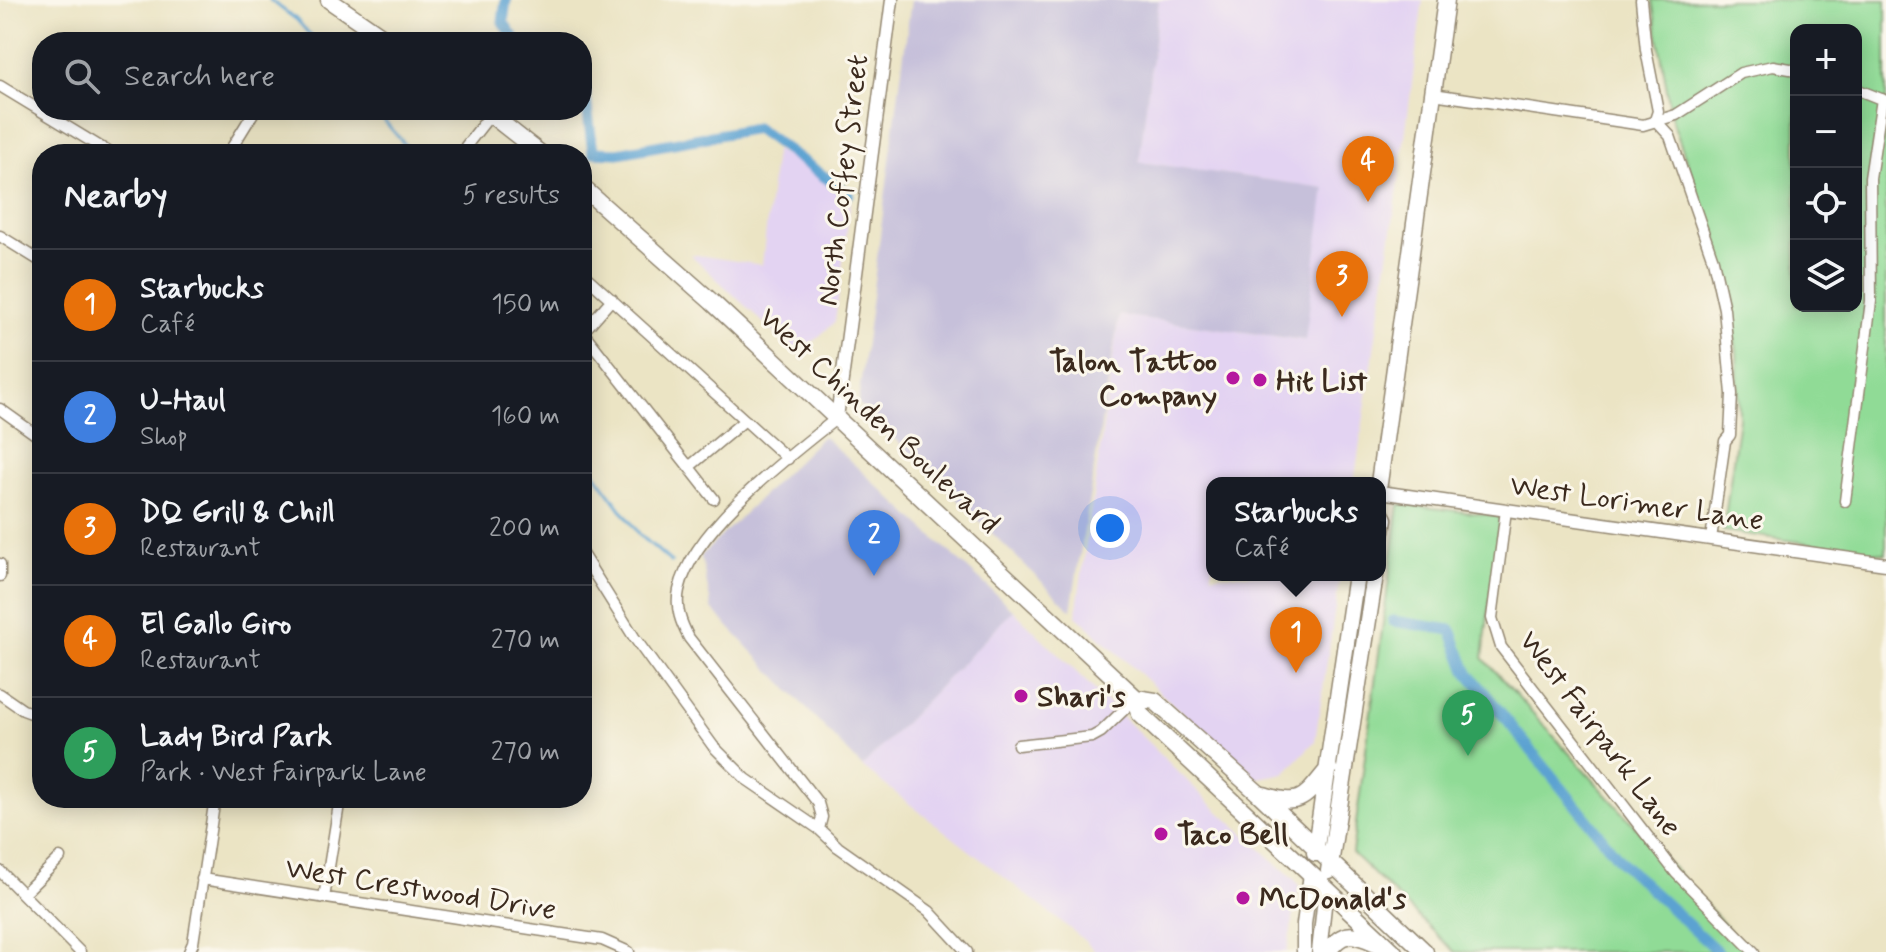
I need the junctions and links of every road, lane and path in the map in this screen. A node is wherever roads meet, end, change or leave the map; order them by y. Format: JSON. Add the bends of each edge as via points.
{"nodes":[{"id":1,"x":329,"y":0,"type":"edge"},
{"id":2,"x":892,"y":0,"type":"edge"},
{"id":3,"x":1446,"y":0,"type":"edge"},
{"id":4,"x":1641,"y":0,"type":"edge"},
{"id":5,"x":375,"y":32,"type":"edge"},
{"id":6,"x":1790,"y":69,"type":"edge"},
{"id":7,"x":0,"y":86,"type":"edge"},
{"id":8,"x":1862,"y":91,"type":"edge"},
{"id":9,"x":1433,"y":94,"type":"junction"},
{"id":10,"x":1884,"y":100,"type":"edge"},
{"id":11,"x":32,"y":105,"type":"edge"},
{"id":12,"x":57,"y":120,"type":"edge"},
{"id":13,"x":249,"y":120,"type":"edge"},
{"id":14,"x":483,"y":120,"type":"edge"},
{"id":15,"x":498,"y":120,"type":"edge"},
{"id":16,"x":1655,"y":120,"type":"junction"},
{"id":17,"x":96,"y":144,"type":"edge"},
{"id":18,"x":234,"y":144,"type":"edge"},
{"id":19,"x":467,"y":144,"type":"edge"},
{"id":20,"x":528,"y":144,"type":"edge"},
{"id":21,"x":592,"y":196,"type":"edge"},
{"id":22,"x":0,"y":236,"type":"edge"},
{"id":23,"x":32,"y":256,"type":"edge"},
{"id":24,"x":592,"y":282,"type":"edge"},
{"id":25,"x":612,"y":299,"type":"junction"},
{"id":26,"x":592,"y":322,"type":"edge"},
{"id":27,"x":592,"y":343,"type":"edge"},
{"id":28,"x":0,"y":409,"type":"edge"},
{"id":29,"x":837,"y":418,"type":"junction"},
{"id":30,"x":745,"y":420,"type":"junction"},
{"id":31,"x":32,"y":432,"type":"edge"},
{"id":32,"x":788,"y":459,"type":"junction"},
{"id":33,"x":689,"y":467,"type":"junction"},
{"id":34,"x":1380,"y":477,"type":"edge"},
{"id":35,"x":1386,"y":493,"type":"edge"},
{"id":36,"x":714,"y":499,"type":"dead end"},
{"id":37,"x":1845,"y":501,"type":"dead end"},
{"id":38,"x":1506,"y":510,"type":"junction"},
{"id":39,"x":1711,"y":539,"type":"junction"},
{"id":40,"x":0,"y":564,"type":"edge"},
{"id":41,"x":1886,"y":564,"type":"edge"},
{"id":42,"x":592,"y":570,"type":"edge"},
{"id":43,"x":0,"y":576,"type":"edge"},
{"id":44,"x":1355,"y":581,"type":"edge"},
{"id":45,"x":1374,"y":581,"type":"edge"},
{"id":46,"x":1,"y":697,"type":"edge"},
{"id":47,"x":1136,"y":698,"type":"junction"},
{"id":48,"x":32,"y":713,"type":"edge"},
{"id":49,"x":1018,"y":745,"type":"dead end"},
{"id":50,"x":1330,"y":767,"type":"junction"},
{"id":51,"x":1258,"y":793,"type":"junction"},
{"id":52,"x":213,"y":808,"type":"edge"},
{"id":53,"x":338,"y":808,"type":"edge"},
{"id":54,"x":819,"y":829,"type":"junction"},
{"id":55,"x":1316,"y":848,"type":"junction"},
{"id":56,"x":60,"y":858,"type":"dead end"},
{"id":57,"x":1331,"y":862,"type":"junction"},
{"id":58,"x":0,"y":871,"type":"edge"},
{"id":59,"x":1311,"y":874,"type":"junction"},
{"id":60,"x":202,"y":879,"type":"junction"},
{"id":61,"x":1326,"y":888,"type":"junction"},
{"id":62,"x":23,"y":894,"type":"junction"},
{"id":63,"x":324,"y":898,"type":"junction"},
{"id":64,"x":1393,"y":951,"type":"edge"},
{"id":65,"x":80,"y":952,"type":"edge"},
{"id":66,"x":189,"y":952,"type":"edge"},
{"id":67,"x":629,"y":952,"type":"edge"},
{"id":68,"x":967,"y":952,"type":"edge"},
{"id":69,"x":1304,"y":952,"type":"edge"},
{"id":70,"x":1319,"y":952,"type":"edge"},
{"id":71,"x":1328,"y":952,"type":"edge"},
{"id":72,"x":1425,"y":952,"type":"edge"},
{"id":73,"x":1754,"y":952,"type":"edge"}],
"edges":[{"from":1,"to":5,"type":"main road"},
{"from":2,"to":29,"type":"street","name":"North Coffey Street"},
{"from":3,"to":9,"type":"main road"},
{"from":4,"to":16,"type":"street","via":[[1658,111]]},
{"from":6,"to":16,"type":"street","via":[[1773,66],[1741,73],[1676,115]]},
{"from":7,"to":11,"type":"street"},
{"from":8,"to":10,"type":"street"},
{"from":9,"to":16,"type":"street","via":[[1643,125]]},
{"from":9,"to":34,"type":"main road"},
{"from":10,"to":37,"type":"street","via":[[1870,178],[1871,301]]},
{"from":12,"to":17,"type":"street"},
{"from":13,"to":18,"type":"street"},
{"from":14,"to":19,"type":"street"},
{"from":15,"to":20,"type":"main road"},
{"from":16,"to":39,"type":"street","via":[[1670,136],[1713,260],[1724,309],[1731,421]]},
{"from":21,"to":29,"type":"main road","name":"West Chinden Boulevard"},
{"from":22,"to":23,"type":"street"},
{"from":24,"to":25,"type":"street"},
{"from":25,"to":26,"type":"street"},
{"from":25,"to":30,"type":"street"},
{"from":27,"to":33,"type":"street"},
{"from":28,"to":31,"type":"street"},
{"from":29,"to":32,"type":"street"},
{"from":29,"to":47,"type":"main road","name":"West Chinden Boulevard"},
{"from":30,"to":32,"type":"street"},
{"from":30,"to":33,"type":"street"},
{"from":32,"to":54,"type":"street","via":[[727,514],[698,549],[679,590],[678,612],[689,638],[818,803]]},
{"from":33,"to":36,"type":"street"},
{"from":35,"to":38,"type":"street","name":"West Lorimer Lane"},
{"from":38,"to":39,"type":"street","name":"West Lorimer Lane"},
{"from":38,"to":73,"type":"street","name":"West Fairpark Lane","via":[[1492,618],[1501,647],[1676,873]]},
{"from":39,"to":41,"type":"street","name":"West Lorimer Lane"},
{"from":40,"to":43,"type":"street"},
{"from":42,"to":54,"type":"street","via":[[713,746],[746,779]]},
{"from":44,"to":50,"type":"main road"},
{"from":45,"to":57,"type":"main road"},
{"from":46,"to":48,"type":"street"},
{"from":47,"to":49,"type":"street","via":[[1092,737]]},
{"from":47,"to":51,"type":"main road","name":"West Chinden Boulevard","via":[[1155,701]]},
{"from":47,"to":59,"type":"main road","name":"West Chinden Boulevard","via":[[1140,714]]},
{"from":50,"to":51,"type":"main road","via":[[1297,800],[1287,803]]},
{"from":50,"to":55,"type":"main road"},
{"from":51,"to":55,"type":"main road","name":"West Chinden Boulevard"},
{"from":52,"to":60,"type":"street"},
{"from":53,"to":63,"type":"street"},
{"from":54,"to":68,"type":"street","via":[[929,911]]},
{"from":55,"to":57,"type":"main road","name":"West Chinden Boulevard"},
{"from":55,"to":59,"type":"main road"},
{"from":56,"to":62,"type":"street"},
{"from":57,"to":61,"type":"main road"},
{"from":57,"to":72,"type":"main road","name":"West Chinden Boulevard"},
{"from":58,"to":62,"type":"street"},
{"from":59,"to":61,"type":"main road","name":"West Chinden Boulevard"},
{"from":59,"to":69,"type":"main road"},
{"from":60,"to":63,"type":"street","name":"West Crestwood Drive"},
{"from":60,"to":66,"type":"street"},
{"from":61,"to":64,"type":"main road","name":"West Chinden Boulevard"},
{"from":61,"to":70,"type":"main road"},
{"from":62,"to":65,"type":"street"},
{"from":63,"to":67,"type":"street","name":"West Crestwood Drive","via":[[602,940]]},
{"from":64,"to":71,"type":"main road","via":[[1353,934],[1337,939]]}]}
